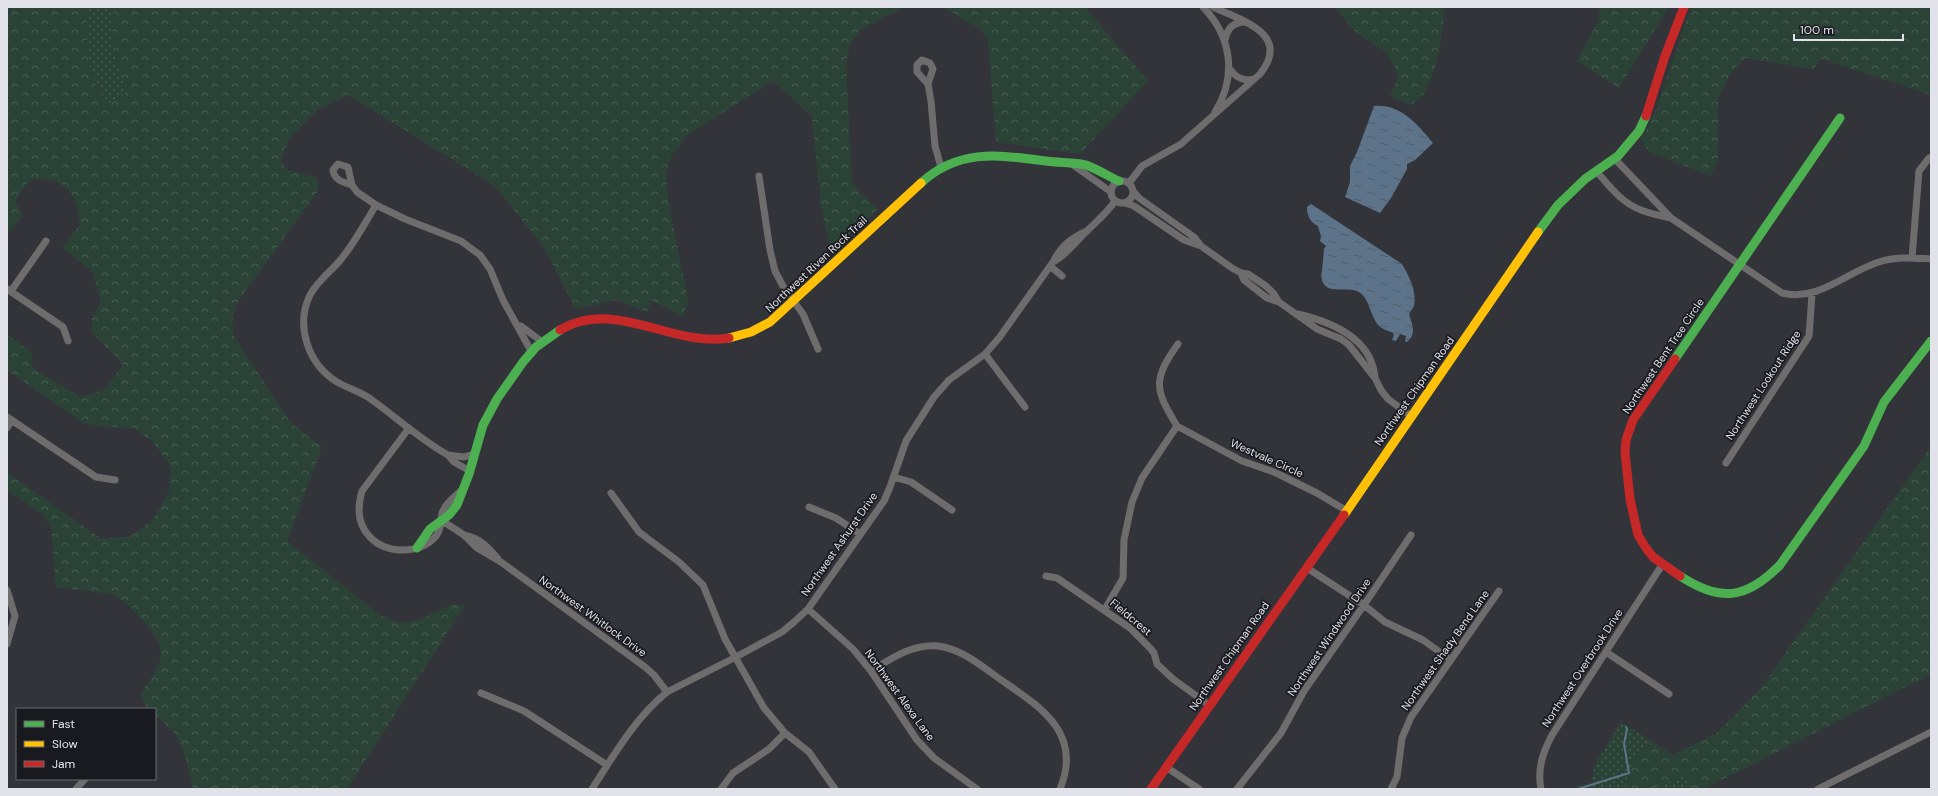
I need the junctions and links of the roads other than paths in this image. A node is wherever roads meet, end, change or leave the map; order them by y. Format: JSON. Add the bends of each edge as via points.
{"nodes":[{"id":1,"x":1203,"y":7,"type":"edge"},
{"id":2,"x":1213,"y":7,"type":"edge"},
{"id":3,"x":1684,"y":7,"type":"edge"},
{"id":4,"x":1249,"y":23,"type":"junction"},
{"id":5,"x":1225,"y":40,"type":"junction"},
{"id":6,"x":1230,"y":69,"type":"junction"},
{"id":7,"x":1254,"y":79,"type":"junction"},
{"id":8,"x":928,"y":84,"type":"dead end"},
{"id":9,"x":1210,"y":118,"type":"junction"},
{"id":10,"x":1840,"y":118,"type":"dead end"},
{"id":11,"x":1929,"y":158,"type":"dead end"},
{"id":12,"x":1614,"y":159,"type":"junction"},
{"id":13,"x":1073,"y":165,"type":"junction"},
{"id":14,"x":941,"y":167,"type":"junction"},
{"id":15,"x":1597,"y":172,"type":"junction"},
{"id":16,"x":759,"y":176,"type":"dead end"},
{"id":17,"x":1119,"y":181,"type":"junction"},
{"id":18,"x":1129,"y":183,"type":"junction"},
{"id":19,"x":352,"y":185,"type":"dead end"},
{"id":20,"x":1133,"y":191,"type":"junction"},
{"id":21,"x":1111,"y":192,"type":"junction"},
{"id":22,"x":1116,"y":201,"type":"junction"},
{"id":23,"x":1125,"y":203,"type":"junction"},
{"id":24,"x":376,"y":205,"type":"junction"},
{"id":25,"x":1671,"y":218,"type":"junction"},
{"id":26,"x":46,"y":241,"type":"dead end"},
{"id":27,"x":1201,"y":246,"type":"junction"},
{"id":28,"x":1912,"y":258,"type":"junction"},
{"id":29,"x":1931,"y":259,"type":"edge"},
{"id":30,"x":1052,"y":264,"type":"junction"},
{"id":31,"x":1740,"y":265,"type":"junction"},
{"id":32,"x":1062,"y":276,"type":"dead end"},
{"id":33,"x":9,"y":290,"type":"edge"},
{"id":34,"x":1812,"y":294,"type":"junction"},
{"id":35,"x":794,"y":301,"type":"junction"},
{"id":36,"x":517,"y":324,"type":"junction"},
{"id":37,"x":68,"y":341,"type":"dead end"},
{"id":38,"x":541,"y":341,"type":"junction"},
{"id":39,"x":1931,"y":341,"type":"edge"},
{"id":40,"x":1178,"y":344,"type":"dead end"},
{"id":41,"x":818,"y":349,"type":"dead end"},
{"id":42,"x":532,"y":351,"type":"junction"},
{"id":43,"x":985,"y":354,"type":"junction"},
{"id":44,"x":1025,"y":407,"type":"dead end"},
{"id":45,"x":1412,"y":416,"type":"junction"},
{"id":46,"x":10,"y":418,"type":"edge"},
{"id":47,"x":1177,"y":426,"type":"junction"},
{"id":48,"x":7,"y":428,"type":"edge"},
{"id":49,"x":409,"y":428,"type":"junction"},
{"id":50,"x":474,"y":454,"type":"junction"},
{"id":51,"x":448,"y":455,"type":"junction"},
{"id":52,"x":1726,"y":462,"type":"dead end"},
{"id":53,"x":470,"y":471,"type":"junction"},
{"id":54,"x":894,"y":477,"type":"junction"},
{"id":55,"x":116,"y":480,"type":"dead end"},
{"id":56,"x":611,"y":493,"type":"dead end"},
{"id":57,"x":809,"y":507,"type":"dead end"},
{"id":58,"x":952,"y":510,"type":"dead end"},
{"id":59,"x":1347,"y":511,"type":"junction"},
{"id":60,"x":441,"y":520,"type":"junction"},
{"id":61,"x":860,"y":534,"type":"junction"},
{"id":62,"x":1411,"y":535,"type":"dead end"},
{"id":63,"x":417,"y":548,"type":"joint"},
{"id":64,"x":1662,"y":565,"type":"junction"},
{"id":65,"x":1307,"y":568,"type":"junction"},
{"id":66,"x":1046,"y":576,"type":"dead end"},
{"id":67,"x":7,"y":590,"type":"edge"},
{"id":68,"x":1499,"y":591,"type":"dead end"},
{"id":69,"x":1364,"y":605,"type":"junction"},
{"id":70,"x":808,"y":609,"type":"junction"},
{"id":71,"x":1105,"y":609,"type":"junction"},
{"id":72,"x":7,"y":644,"type":"edge"},
{"id":73,"x":1606,"y":652,"type":"junction"},
{"id":74,"x":736,"y":657,"type":"junction"},
{"id":75,"x":1451,"y":660,"type":"junction"},
{"id":76,"x":871,"y":671,"type":"junction"},
{"id":77,"x":668,"y":692,"type":"junction"},
{"id":78,"x":481,"y":693,"type":"dead end"},
{"id":79,"x":1669,"y":694,"type":"dead end"},
{"id":80,"x":1209,"y":705,"type":"junction"},
{"id":81,"x":1931,"y":732,"type":"edge"},
{"id":82,"x":785,"y":733,"type":"junction"},
{"id":83,"x":607,"y":766,"type":"junction"},
{"id":84,"x":1166,"y":767,"type":"junction"},
{"id":85,"x":84,"y":780,"type":"edge"},
{"id":86,"x":76,"y":789,"type":"edge"},
{"id":87,"x":592,"y":789,"type":"edge"},
{"id":88,"x":721,"y":789,"type":"edge"},
{"id":89,"x":835,"y":789,"type":"edge"},
{"id":90,"x":976,"y":789,"type":"edge"},
{"id":91,"x":1060,"y":789,"type":"edge"},
{"id":92,"x":1151,"y":789,"type":"edge"},
{"id":93,"x":1199,"y":789,"type":"edge"},
{"id":94,"x":1236,"y":789,"type":"edge"},
{"id":95,"x":1391,"y":789,"type":"edge"},
{"id":96,"x":1541,"y":789,"type":"edge"},
{"id":97,"x":1818,"y":789,"type":"edge"}],
"edges":[{"from":1,"to":5,"type":"street","via":[[1212,16]]},
{"from":2,"to":4,"type":"street"},
{"from":3,"to":12,"type":"street","name":"Northwest Chipman Road","via":[[1644,121],[1627,147]]},
{"from":4,"to":5,"type":"street","via":[[1234,24],[1228,30]]},
{"from":4,"to":7,"type":"street","via":[[1263,33],[1270,49],[1266,67]]},
{"from":5,"to":6,"type":"street"},
{"from":6,"to":7,"type":"street","via":[[1243,80]]},
{"from":6,"to":9,"type":"street","via":[[1224,95]]},
{"from":7,"to":9,"type":"street"},
{"from":8,"to":14,"type":"street","via":[[932,101],[935,146]]},
{"from":9,"to":18,"type":"street","via":[[1181,144],[1142,166]]},
{"from":10,"to":31,"type":"street","name":"Northwest Bent Tree Circle"},
{"from":11,"to":28,"type":"street","via":[[1919,171]]},
{"from":12,"to":15,"type":"street","name":"Northwest Chipman Road"},
{"from":12,"to":25,"type":"street"},
{"from":13,"to":14,"type":"street","name":"Northwest Riven Rock Trail","via":[[986,154],[963,158]]},
{"from":13,"to":17,"type":"street","name":"Northwest Riven Rock Trail","via":[[1088,166]]},
{"from":13,"to":21,"type":"street","name":"Northwest Riven Rock Trail"},
{"from":14,"to":35,"type":"street","name":"Northwest Riven Rock Trail"},
{"from":15,"to":25,"type":"street","via":[[1618,196],[1631,206]]},
{"from":15,"to":45,"type":"street","name":"Northwest Chipman Road","via":[[1558,205]]},
{"from":16,"to":35,"type":"street","via":[[773,263],[779,280]]},
{"from":17,"to":18,"type":"street","name":"Northwest Riven Rock Trail"},
{"from":17,"to":21,"type":"street"},
{"from":18,"to":20,"type":"street"},
{"from":19,"to":24,"type":"street","via":[[357,192]]},
{"from":20,"to":23,"type":"street","via":[[1132,198]]},
{"from":20,"to":27,"type":"street","via":[[1194,237]]},
{"from":21,"to":22,"type":"street","name":"Northwest Riven Rock Trail"},
{"from":22,"to":23,"type":"street"},
{"from":22,"to":30,"type":"street","name":"Northwest Ashurst Drive","via":[[1105,216],[1087,231],[1071,238],[1058,252]]},
{"from":23,"to":27,"type":"street","via":[[1134,206],[1184,240]]},
{"from":24,"to":36,"type":"street","via":[[461,241],[480,255],[490,269]]},
{"from":24,"to":49,"type":"street","via":[[341,259],[313,289],[306,309],[304,332],[306,344],[324,372],[367,396]]},
{"from":25,"to":31,"type":"street"},
{"from":26,"to":33,"type":"street"},
{"from":27,"to":45,"type":"street","via":[[1241,273],[1248,274],[1266,286],[1279,302],[1295,313],[1313,317],[1349,335],[1370,355],[1375,378],[1381,390],[1388,399]]},
{"from":28,"to":29,"type":"street"},
{"from":28,"to":34,"type":"street","via":[[1890,258],[1877,262]]},
{"from":30,"to":32,"type":"street"},
{"from":30,"to":43,"type":"street","name":"Northwest Ashurst Drive"},
{"from":31,"to":34,"type":"street","via":[[1782,292]]},
{"from":31,"to":64,"type":"street","name":"Northwest Bent Tree Circle","via":[[1633,420],[1627,437],[1625,453],[1636,529],[1646,549]]},
{"from":33,"to":37,"type":"street","via":[[63,327]]},
{"from":34,"to":52,"type":"street","name":"Northwest Lookout Ridge","via":[[1809,336]]},
{"from":35,"to":38,"type":"street","name":"Northwest Riven Rock Trail","via":[[770,322],[732,339],[693,340],[642,324],[607,318],[571,324]]},
{"from":35,"to":41,"type":"street","via":[[803,314]]},
{"from":36,"to":38,"type":"street"},
{"from":36,"to":42,"type":"street"},
{"from":38,"to":42,"type":"street","name":"Northwest Riven Rock Trail"},
{"from":39,"to":64,"type":"street","name":"Northwest Bent Tree Circle","via":[[1884,402],[1864,446],[1780,564],[1764,581],[1738,592],[1711,592],[1695,586]]},
{"from":40,"to":47,"type":"street","via":[[1161,372],[1160,385],[1162,401]]},
{"from":42,"to":50,"type":"street","name":"Northwest Riven Rock Trail","via":[[521,363],[486,419]]},
{"from":43,"to":44,"type":"street"},
{"from":43,"to":54,"type":"street","name":"Northwest Ashurst Drive","via":[[940,388],[906,441]]},
{"from":45,"to":59,"type":"street","name":"Northwest Chipman Road"},
{"from":46,"to":48,"type":"street"},
{"from":46,"to":55,"type":"street","via":[[96,477]]},
{"from":47,"to":59,"type":"street","name":"Westvale Circle","via":[[1242,461],[1274,472],[1317,493]]},
{"from":47,"to":71,"type":"street","via":[[1142,478],[1132,502],[1124,540],[1123,578]]},
{"from":49,"to":51,"type":"street"},
{"from":49,"to":63,"type":"street","via":[[366,484],[360,496],[358,510],[365,532],[377,543],[397,550]]},
{"from":50,"to":51,"type":"street","via":[[464,457]]},
{"from":50,"to":53,"type":"street","name":"Northwest Riven Rock Trail"},
{"from":51,"to":53,"type":"street","via":[[454,462]]},
{"from":53,"to":60,"type":"street","name":"Northwest Riven Rock Trail","via":[[455,510]]},
{"from":54,"to":58,"type":"street","via":[[911,482]]},
{"from":54,"to":61,"type":"street","name":"Northwest Ashurst Drive","via":[[884,501]]},
{"from":56,"to":74,"type":"street","via":[[639,532],[679,562],[703,585]]},
{"from":57,"to":61,"type":"street","via":[[836,518]]},
{"from":59,"to":65,"type":"street","name":"Northwest Chipman Road"},
{"from":60,"to":63,"type":"street","name":"Northwest Riven Rock Trail","via":[[430,529]]},
{"from":60,"to":77,"type":"street","name":"Northwest Whitlock Drive","via":[[645,667]]},
{"from":61,"to":70,"type":"street","name":"Northwest Ashurst Drive"},
{"from":62,"to":69,"type":"street","name":"Northwest Windwood Drive"},
{"from":64,"to":73,"type":"street","name":"Northwest Overbrook Drive"},
{"from":65,"to":69,"type":"street"},
{"from":65,"to":80,"type":"street","name":"Northwest Chipman Road"},
{"from":66,"to":71,"type":"street","name":"Fieldcrest","via":[[1057,578]]},
{"from":67,"to":72,"type":"street","via":[[15,616]]},
{"from":68,"to":75,"type":"street","name":"Northwest Shady Bend Lane"},
{"from":69,"to":75,"type":"street","via":[[1385,622],[1423,640]]},
{"from":69,"to":94,"type":"street","name":"Northwest Windwood Drive","via":[[1304,691],[1281,733]]},
{"from":70,"to":74,"type":"street","name":"Northwest Ashurst Drive","via":[[782,632]]},
{"from":70,"to":76,"type":"street","name":"Northwest Alexa Lane","via":[[853,649]]},
{"from":71,"to":80,"type":"street","name":"Fieldcrest","via":[[1141,637],[1154,653],[1157,664],[1173,679]]},
{"from":73,"to":79,"type":"street"},
{"from":73,"to":96,"type":"street","name":"Northwest Overbrook Drive","via":[[1552,735],[1540,768]]},
{"from":74,"to":77,"type":"street","name":"Northwest Ashurst Drive"},
{"from":74,"to":82,"type":"street","via":[[764,708]]},
{"from":75,"to":95,"type":"street","name":"Northwest Shady Bend Lane","via":[[1411,717],[1402,738],[1397,777]]},
{"from":76,"to":90,"type":"street","name":"Northwest Alexa Lane","via":[[926,750],[943,766]]},
{"from":76,"to":91,"type":"street","via":[[914,647],[948,648],[968,657],[1041,708],[1055,723],[1065,747],[1065,771]]},
{"from":77,"to":83,"type":"street","name":"Northwest Ashurst Drive","via":[[644,713]]},
{"from":78,"to":83,"type":"street","via":[[524,711]]},
{"from":80,"to":84,"type":"street","name":"Northwest Chipman Road"},
{"from":81,"to":97,"type":"street"},
{"from":82,"to":88,"type":"street","via":[[769,749],[733,773]]},
{"from":82,"to":89,"type":"street","via":[[809,752]]},
{"from":83,"to":87,"type":"street","name":"Northwest Ashurst Drive"},
{"from":84,"to":92,"type":"street","name":"Northwest Chipman Road"},
{"from":84,"to":93,"type":"street"},
{"from":85,"to":86,"type":"street"}]}
